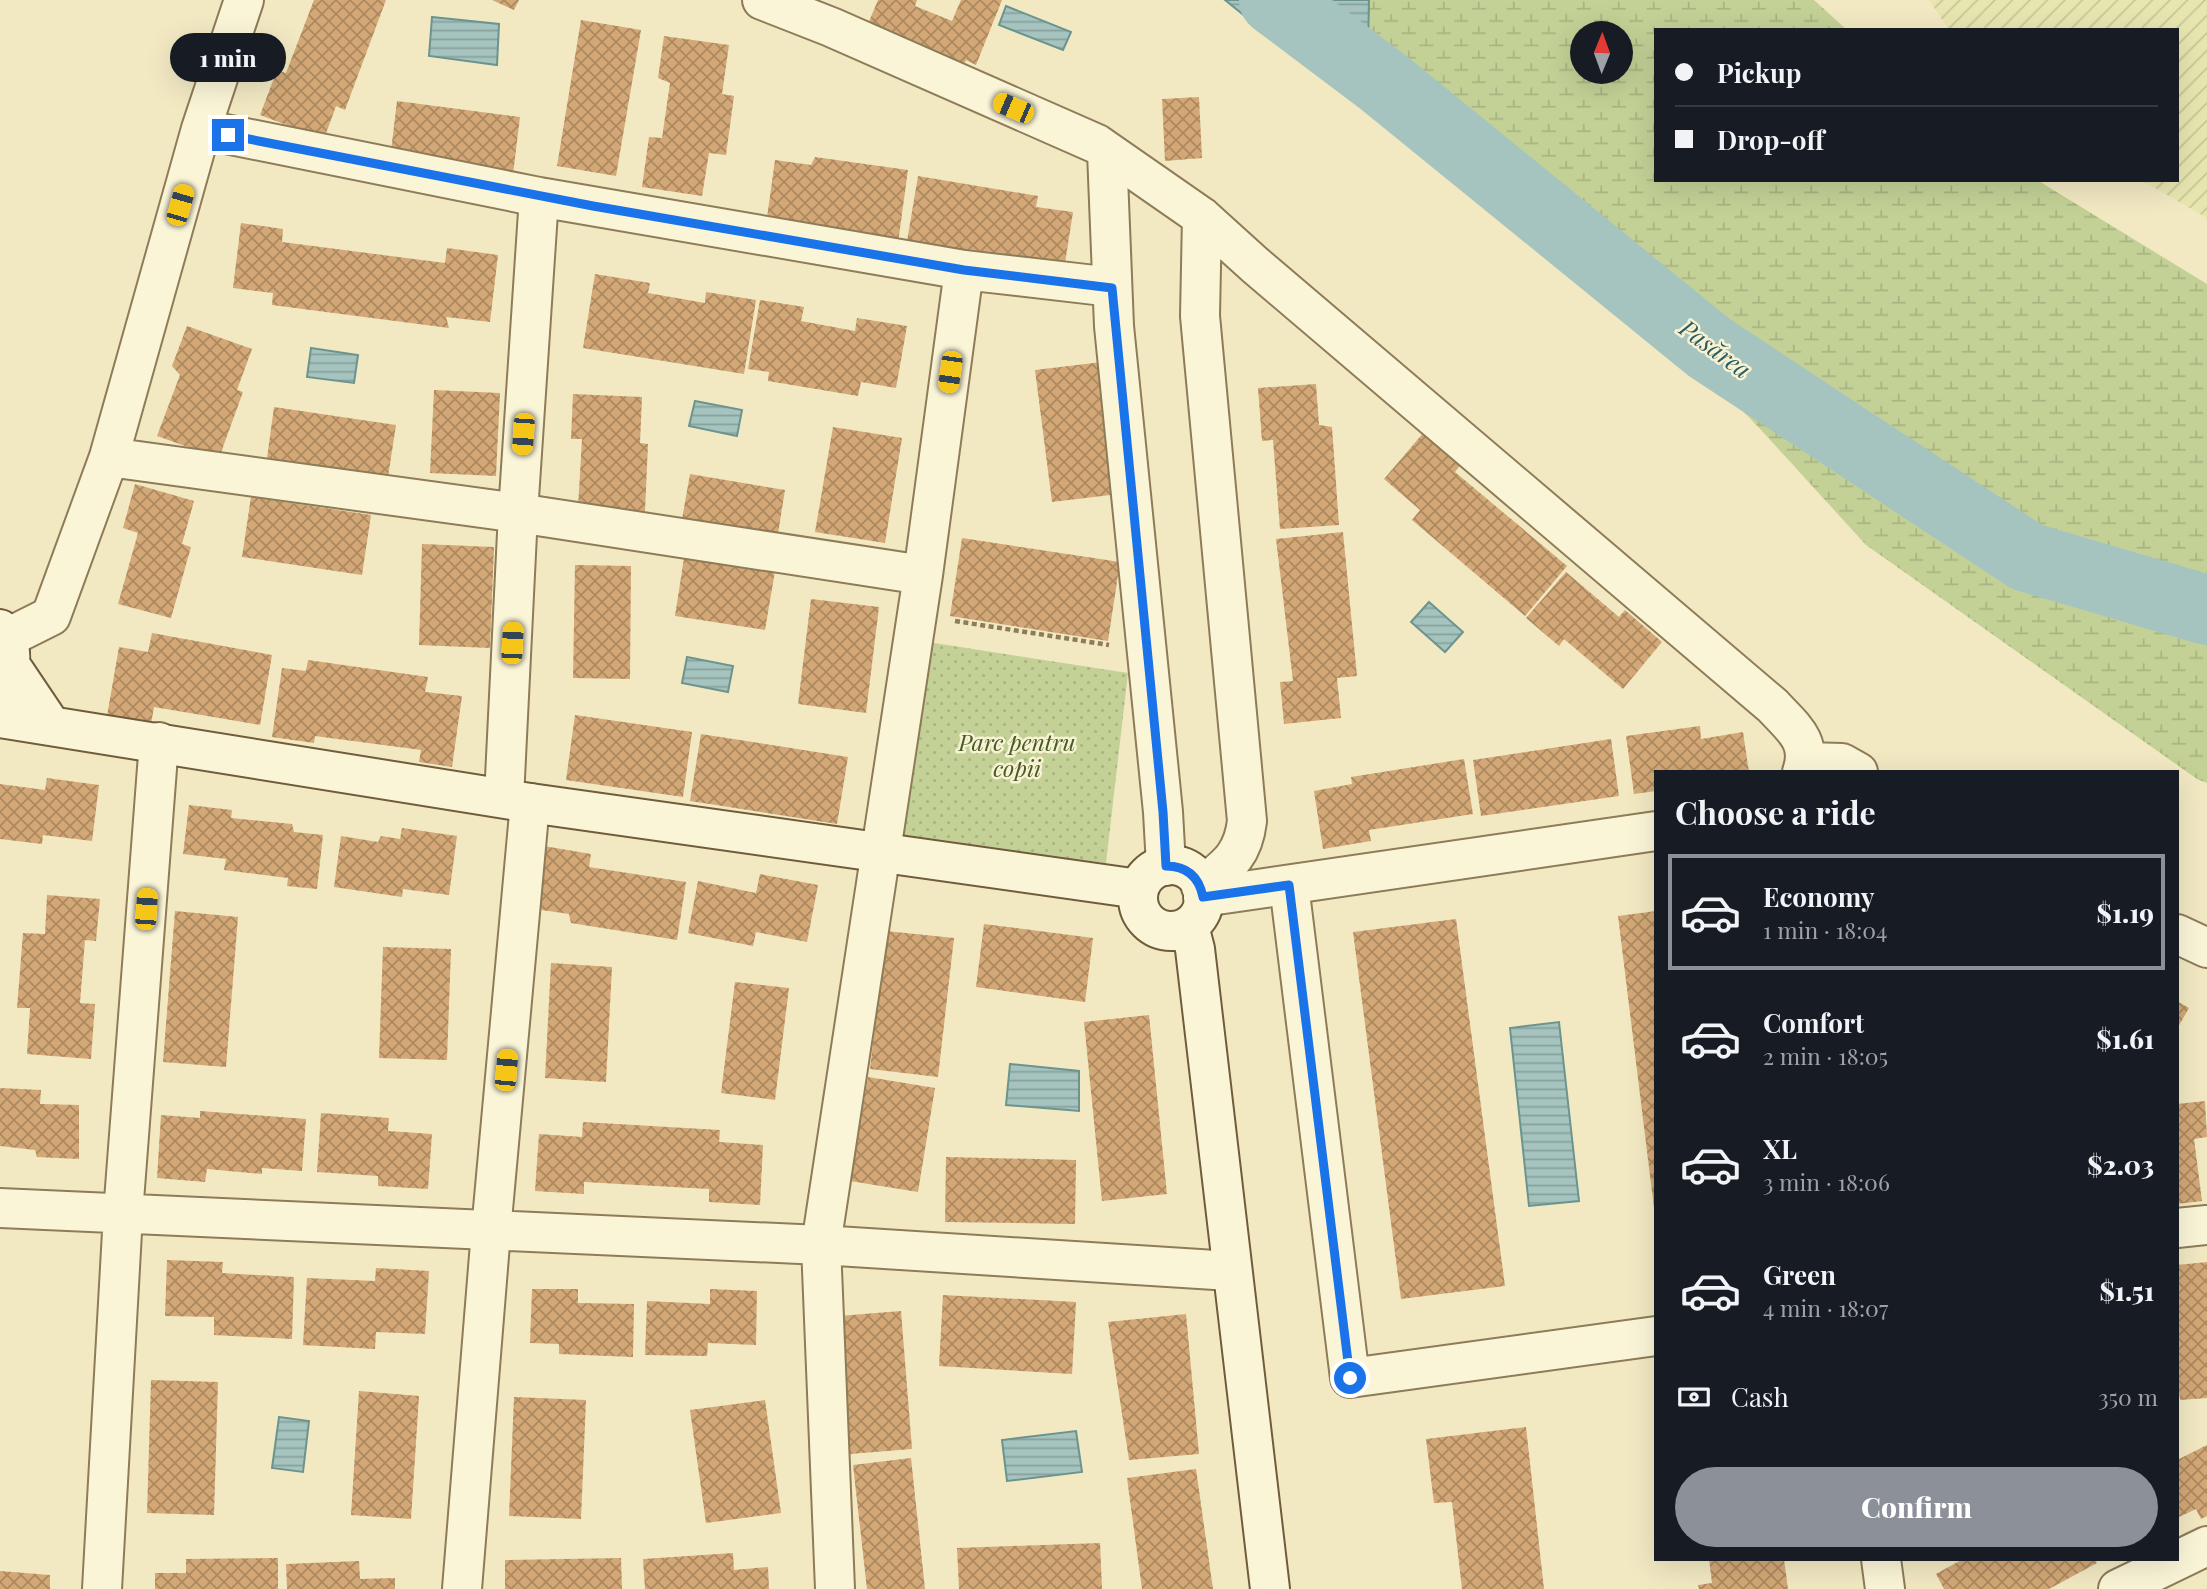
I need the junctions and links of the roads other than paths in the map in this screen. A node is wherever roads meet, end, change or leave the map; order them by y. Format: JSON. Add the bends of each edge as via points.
{"nodes":[{"id":1,"x":244,"y":0,"type":"edge"},
{"id":2,"x":762,"y":0,"type":"edge"},
{"id":3,"x":201,"y":129,"type":"junction"},
{"id":4,"x":1107,"y":152,"type":"junction"},
{"id":5,"x":540,"y":197,"type":"junction"},
{"id":6,"x":1202,"y":217,"type":"junction"},
{"id":7,"x":964,"y":270,"type":"junction"},
{"id":8,"x":1112,"y":288,"type":"junction"},
{"id":9,"x":109,"y":457,"type":"junction"},
{"id":10,"x":518,"y":513,"type":"junction"},
{"id":11,"x":922,"y":575,"type":"junction"},
{"id":12,"x":4,"y":656,"type":"edge"},
{"id":13,"x":0,"y":718,"type":"edge"},
{"id":14,"x":50,"y":724,"type":"junction"},
{"id":15,"x":159,"y":742,"type":"junction"},
{"id":16,"x":1804,"y":767,"type":"edge"},
{"id":17,"x":1854,"y":770,"type":"edge"},
{"id":18,"x":517,"y":800,"type":"junction"},
{"id":19,"x":1654,"y":831,"type":"edge"},
{"id":20,"x":881,"y":852,"type":"junction"},
{"id":21,"x":1153,"y":877,"type":"junction"},
{"id":22,"x":1289,"y":885,"type":"junction"},
{"id":23,"x":1198,"y":903,"type":"junction"},
{"id":24,"x":2179,"y":935,"type":"edge"},
{"id":25,"x":2207,"y":948,"type":"edge"},
{"id":26,"x":0,"y":1209,"type":"edge"},
{"id":27,"x":123,"y":1214,"type":"junction"},
{"id":28,"x":2207,"y":1225,"type":"edge"},
{"id":29,"x":2179,"y":1228,"type":"edge"},
{"id":30,"x":491,"y":1231,"type":"junction"},
{"id":31,"x":821,"y":1245,"type":"junction"},
{"id":32,"x":1231,"y":1271,"type":"junction"},
{"id":33,"x":1654,"y":1336,"type":"edge"},
{"id":34,"x":2207,"y":1546,"type":"edge"},
{"id":35,"x":2179,"y":1560,"type":"edge"},
{"id":36,"x":1881,"y":1561,"type":"edge"},
{"id":37,"x":2176,"y":1561,"type":"edge"},
{"id":38,"x":102,"y":1589,"type":"edge"},
{"id":39,"x":462,"y":1589,"type":"edge"},
{"id":40,"x":835,"y":1589,"type":"edge"},
{"id":41,"x":1270,"y":1589,"type":"edge"},
{"id":42,"x":1885,"y":1589,"type":"edge"},
{"id":43,"x":2118,"y":1589,"type":"edge"}],
"edges":[{"from":1,"to":3,"type":"street"},
{"from":2,"to":4,"type":"street"},
{"from":3,"to":5,"type":"street"},
{"from":3,"to":9,"type":"street"},
{"from":4,"to":6,"type":"street"},
{"from":4,"to":8,"type":"street"},
{"from":5,"to":7,"type":"street"},
{"from":5,"to":10,"type":"street"},
{"from":6,"to":16,"type":"street","via":[[1773,706],[1804,741]]},
{"from":6,"to":23,"type":"street","via":[[1199,316],[1247,821],[1245,840],[1237,854]]},
{"from":7,"to":8,"type":"street"},
{"from":7,"to":11,"type":"street"},
{"from":8,"to":21,"type":"street","via":[[1163,812]]},
{"from":9,"to":10,"type":"street"},
{"from":9,"to":12,"type":"street","via":[[51,616]]},
{"from":10,"to":11,"type":"street"},
{"from":10,"to":18,"type":"street"},
{"from":11,"to":20,"type":"street"},
{"from":12,"to":14,"type":"street"},
{"from":13,"to":14,"type":"street"},
{"from":14,"to":15,"type":"street"},
{"from":15,"to":18,"type":"street"},
{"from":15,"to":27,"type":"street"},
{"from":16,"to":17,"type":"street","via":[[1842,763]]},
{"from":18,"to":20,"type":"street"},
{"from":18,"to":30,"type":"street"},
{"from":19,"to":22,"type":"street"},
{"from":20,"to":21,"type":"street"},
{"from":20,"to":31,"type":"street"},
{"from":21,"to":23,"type":"street","via":[[1177,866],[1188,870]]},
{"from":21,"to":23,"type":"street","via":[[1139,908],[1151,924],[1170,931]]},
{"from":22,"to":23,"type":"street"},
{"from":22,"to":33,"type":"street","via":[[1350,1378]]},
{"from":23,"to":32,"type":"street","via":[[1195,949]]},
{"from":24,"to":25,"type":"street"},
{"from":26,"to":27,"type":"street"},
{"from":27,"to":30,"type":"street"},
{"from":27,"to":38,"type":"street"},
{"from":28,"to":29,"type":"street"},
{"from":30,"to":31,"type":"street"},
{"from":30,"to":39,"type":"street"},
{"from":31,"to":32,"type":"street"},
{"from":31,"to":40,"type":"street"},
{"from":32,"to":41,"type":"street"},
{"from":34,"to":35,"type":"street"},
{"from":36,"to":42,"type":"street"},
{"from":37,"to":43,"type":"street"}]}
